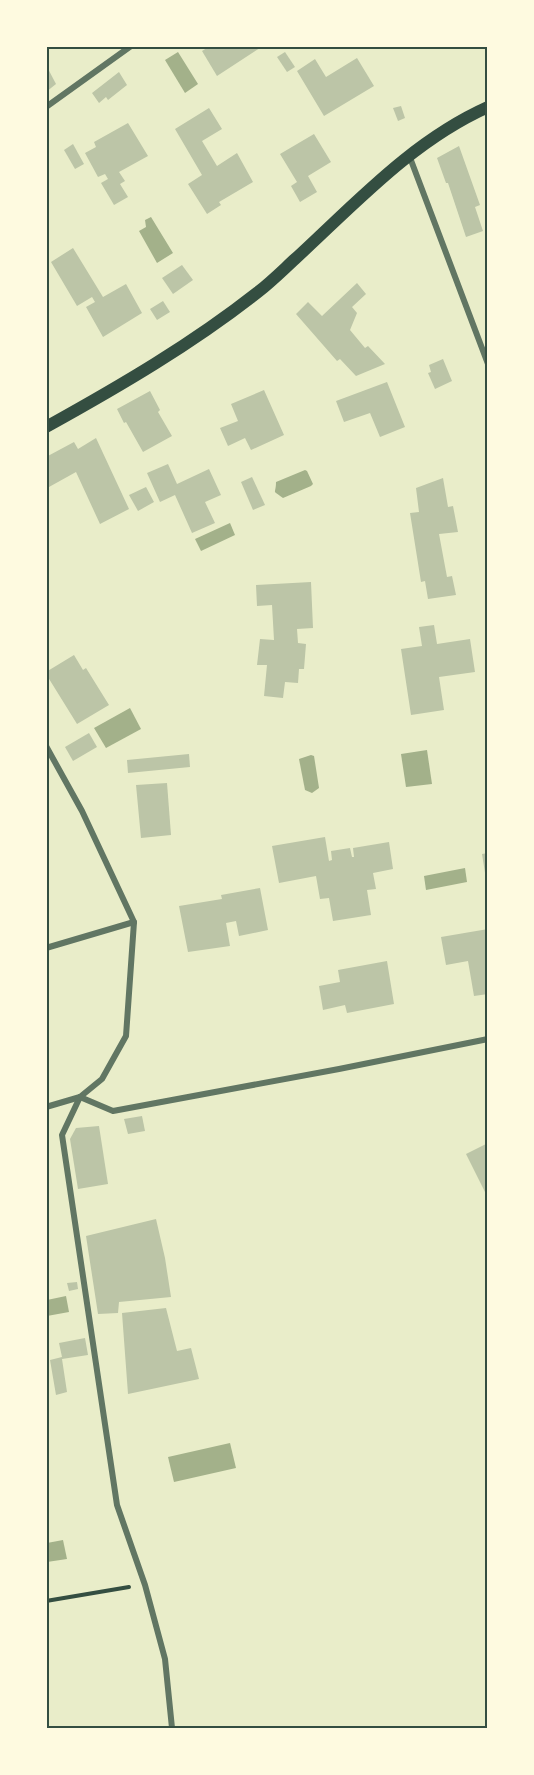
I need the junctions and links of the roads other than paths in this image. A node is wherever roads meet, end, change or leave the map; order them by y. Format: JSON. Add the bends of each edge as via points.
{"nodes":[{"id":1,"x":131,"y":46,"type":"edge"},
{"id":2,"x":46,"y":107,"type":"edge"},
{"id":3,"x":488,"y":107,"type":"edge"},
{"id":4,"x":409,"y":154,"type":"junction"},
{"id":5,"x":488,"y":364,"type":"edge"},
{"id":6,"x":46,"y":427,"type":"edge"},
{"id":7,"x":46,"y":746,"type":"edge"},
{"id":8,"x":134,"y":922,"type":"junction"},
{"id":9,"x":46,"y":948,"type":"edge"},
{"id":10,"x":488,"y":1039,"type":"edge"},
{"id":11,"x":80,"y":1097,"type":"junction"},
{"id":12,"x":46,"y":1107,"type":"edge"},
{"id":13,"x":172,"y":1728,"type":"edge"}],
"edges":[{"from":1,"to":2,"type":"street"},
{"from":3,"to":4,"type":"main road"},
{"from":4,"to":5,"type":"street"},
{"from":4,"to":6,"type":"main road","via":[[259,292],[132,379]]},
{"from":7,"to":8,"type":"street","via":[[82,811]]},
{"from":8,"to":9,"type":"street"},
{"from":8,"to":11,"type":"street","via":[[126,1036],[102,1079]]},
{"from":10,"to":11,"type":"street","via":[[113,1111]]},
{"from":11,"to":12,"type":"street"},
{"from":11,"to":13,"type":"street","via":[[63,1135],[117,1504],[165,1659]]}]}
